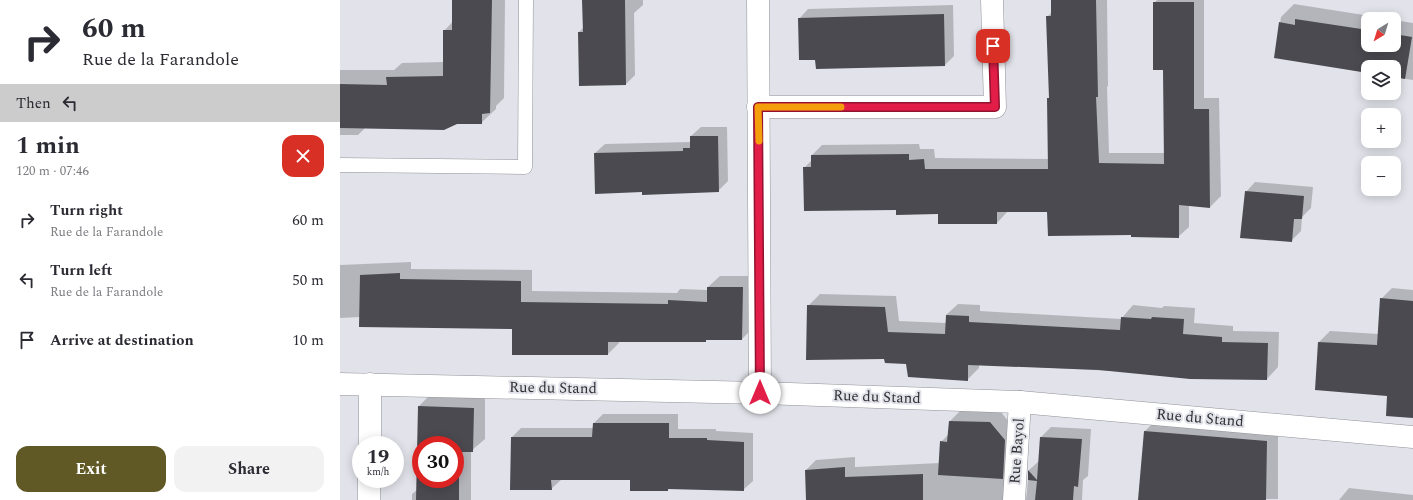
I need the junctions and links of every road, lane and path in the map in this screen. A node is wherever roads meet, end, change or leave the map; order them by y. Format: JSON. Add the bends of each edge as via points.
{"nodes":[{"id":1,"x":526,"y":0,"type":"edge"},
{"id":2,"x":758,"y":0,"type":"edge"},
{"id":3,"x":992,"y":0,"type":"edge"},
{"id":4,"x":758,"y":107,"type":"junction"},
{"id":5,"x":340,"y":165,"type":"edge"},
{"id":6,"x":340,"y":384,"type":"edge"},
{"id":7,"x":370,"y":384,"type":"junction"},
{"id":8,"x":760,"y":393,"type":"junction"},
{"id":9,"x":1020,"y":402,"type":"junction"},
{"id":10,"x":370,"y":436,"type":"edge"},
{"id":11,"x":1413,"y":437,"type":"edge"},
{"id":12,"x":369,"y":488,"type":"edge"},
{"id":13,"x":369,"y":500,"type":"edge"},
{"id":14,"x":1014,"y":500,"type":"edge"}],
"edges":[{"from":1,"to":5,"type":"lane","via":[[525,167]]},
{"from":2,"to":4,"type":"street"},
{"from":3,"to":4,"type":"street","via":[[995,107]]},
{"from":4,"to":8,"type":"street"},
{"from":6,"to":7,"type":"street","name":"Rue du Stand"},
{"from":7,"to":8,"type":"street","name":"Rue du Stand"},
{"from":7,"to":10,"type":"street"},
{"from":8,"to":9,"type":"street","name":"Rue du Stand"},
{"from":9,"to":11,"type":"street","name":"Rue du Stand"},
{"from":9,"to":14,"type":"street","name":"Rue Bayol"},
{"from":12,"to":13,"type":"street"}]}
